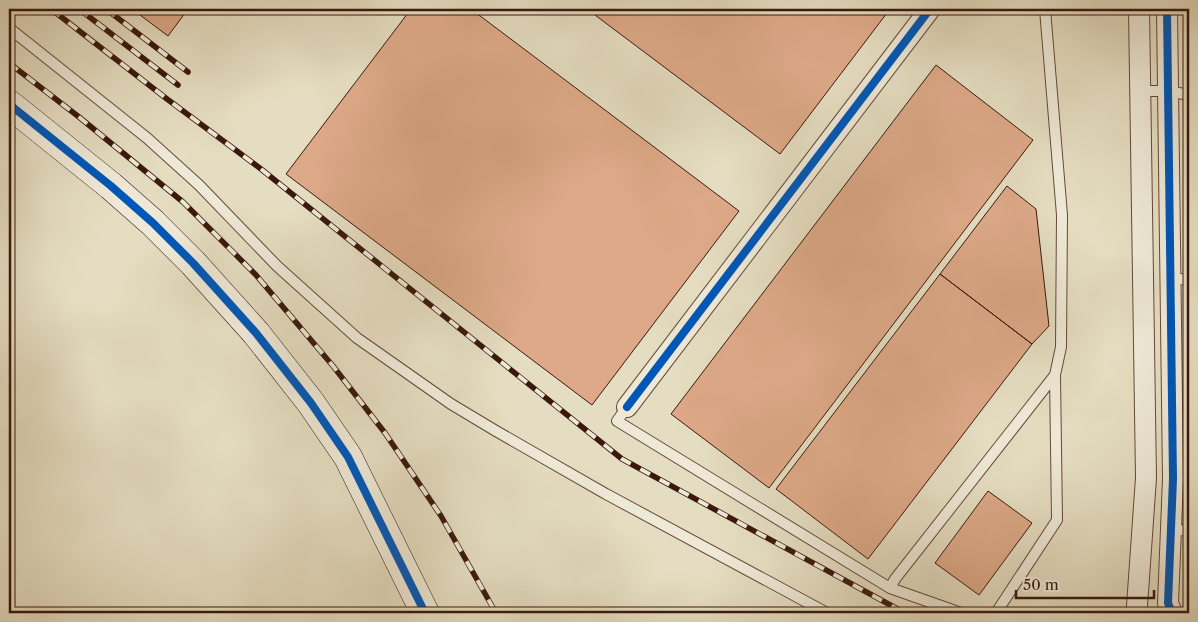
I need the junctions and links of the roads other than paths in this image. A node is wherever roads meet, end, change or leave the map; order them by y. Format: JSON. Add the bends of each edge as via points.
{"nodes":[{"id":1,"x":930,"y":9,"type":"edge"},
{"id":2,"x":1045,"y":9,"type":"edge"},
{"id":3,"x":1140,"y":9,"type":"edge"},
{"id":4,"x":1167,"y":9,"type":"edge"},
{"id":5,"x":9,"y":28,"type":"edge"},
{"id":6,"x":1140,"y":91,"type":"junction"},
{"id":7,"x":1168,"y":91,"type":"junction"},
{"id":8,"x":1189,"y":95,"type":"edge"},
{"id":9,"x":9,"y":104,"type":"edge"},
{"id":10,"x":1180,"y":279,"type":"edge"},
{"id":11,"x":1055,"y":375,"type":"junction"},
{"id":12,"x":627,"y":406,"type":"joint"},
{"id":13,"x":1180,"y":530,"type":"edge"},
{"id":14,"x":890,"y":588,"type":"junction"},
{"id":15,"x":1137,"y":611,"type":"edge"},
{"id":16,"x":425,"y":613,"type":"edge"},
{"id":17,"x":827,"y":613,"type":"edge"},
{"id":18,"x":961,"y":613,"type":"edge"},
{"id":19,"x":996,"y":613,"type":"edge"},
{"id":20,"x":1172,"y":613,"type":"edge"}],
"edges":[{"from":1,"to":12,"type":"street"},
{"from":2,"to":11,"type":"lane","via":[[1062,215],[1061,347]]},
{"from":3,"to":6,"type":"street"},
{"from":4,"to":7,"type":"street"},
{"from":5,"to":17,"type":"lane","via":[[147,138],[199,185],[277,266],[357,338],[451,404],[496,431]]},
{"from":6,"to":7,"type":"lane"},
{"from":6,"to":15,"type":"street","via":[[1146,478]]},
{"from":7,"to":8,"type":"lane"},
{"from":7,"to":10,"type":"street"},
{"from":9,"to":16,"type":"street","via":[[153,223],[256,334],[311,403],[348,457]]},
{"from":10,"to":13,"type":"street","via":[[1174,479]]},
{"from":11,"to":14,"type":"lane"},
{"from":11,"to":19,"type":"lane","via":[[1057,520]]},
{"from":12,"to":14,"type":"lane","via":[[616,421]]},
{"from":13,"to":20,"type":"street","via":[[1168,603]]},
{"from":14,"to":18,"type":"lane"}]}
